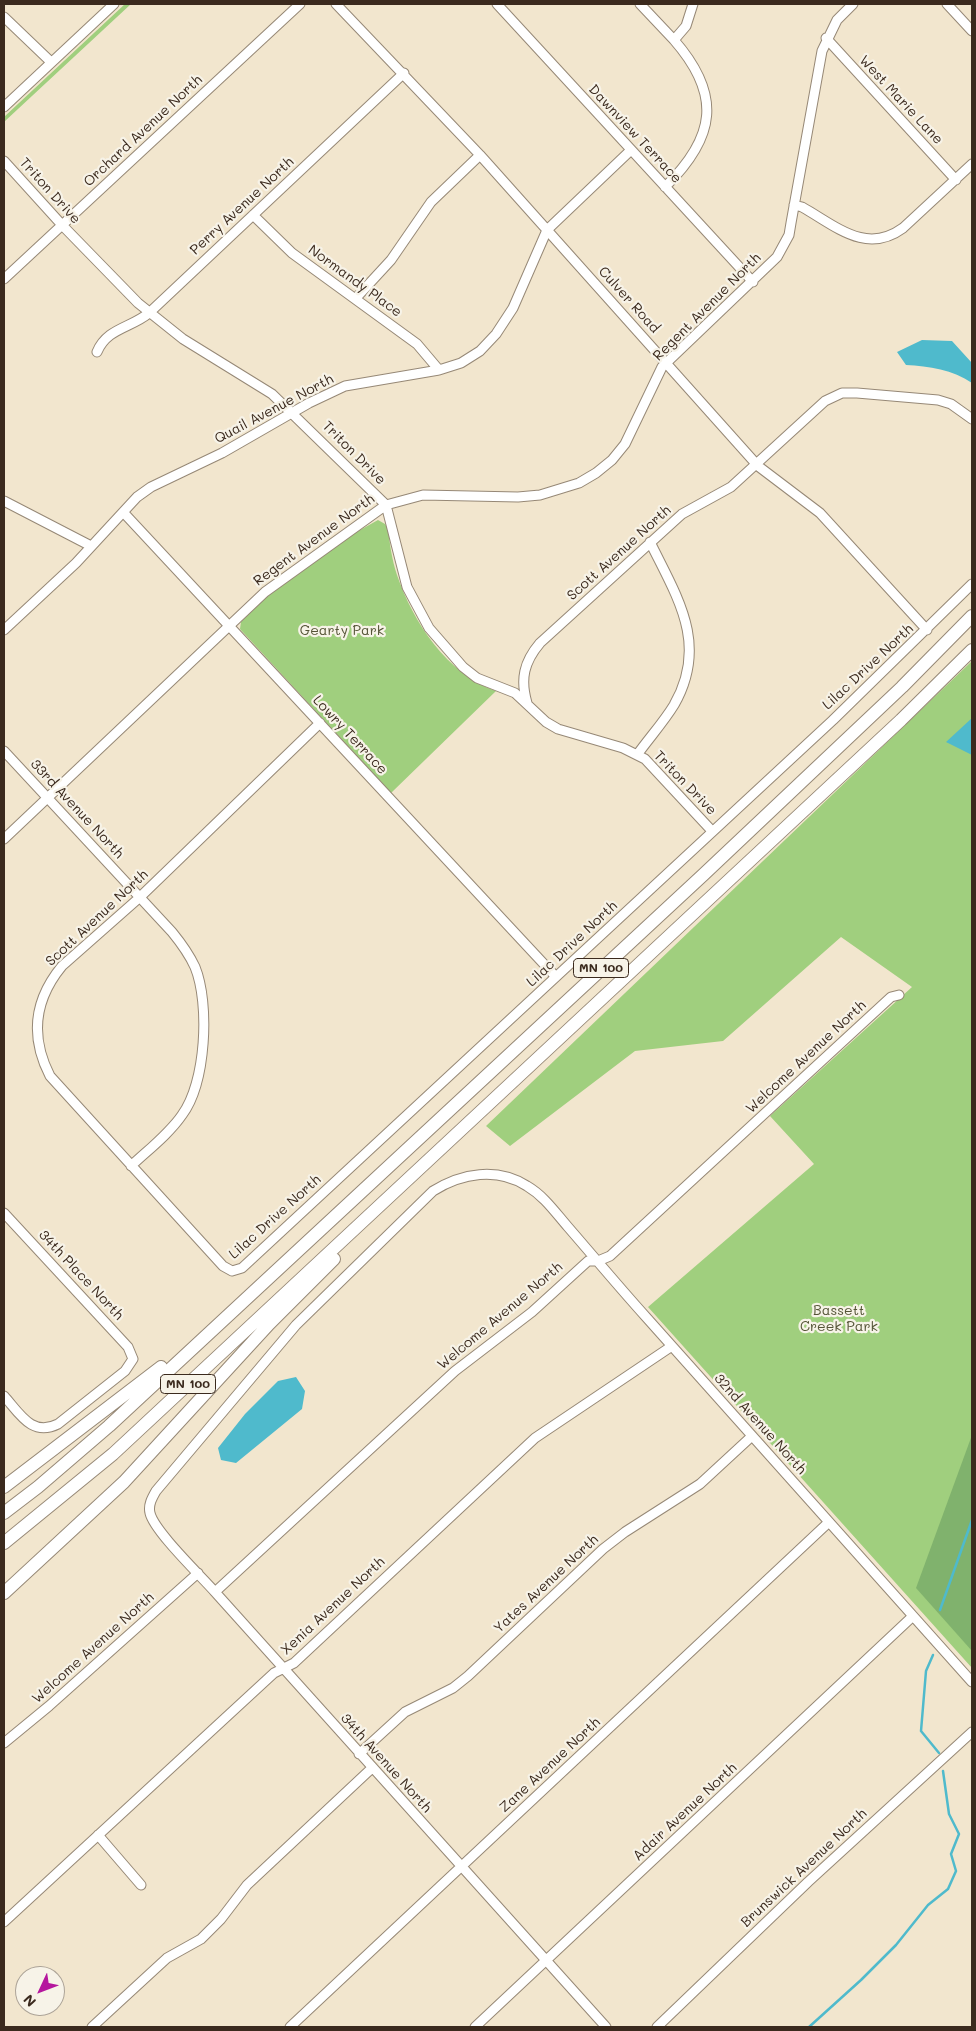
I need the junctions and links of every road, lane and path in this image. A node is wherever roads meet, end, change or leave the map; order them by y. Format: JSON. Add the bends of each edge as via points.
{"nodes":[{"id":1,"x":114,"y":4,"type":"edge"},
{"id":2,"x":300,"y":4,"type":"edge"},
{"id":3,"x":336,"y":4,"type":"edge"},
{"id":4,"x":497,"y":4,"type":"edge"},
{"id":5,"x":640,"y":4,"type":"edge"},
{"id":6,"x":693,"y":4,"type":"edge"},
{"id":7,"x":853,"y":4,"type":"edge"},
{"id":8,"x":947,"y":4,"type":"edge"},
{"id":9,"x":4,"y":17,"type":"edge"},
{"id":10,"x":972,"y":31,"type":"edge"},
{"id":11,"x":826,"y":38,"type":"junction"},
{"id":12,"x":674,"y":40,"type":"junction"},
{"id":13,"x":51,"y":62,"type":"junction"},
{"id":14,"x":404,"y":73,"type":"junction"},
{"id":15,"x":4,"y":107,"type":"edge"},
{"id":16,"x":631,"y":150,"type":"junction"},
{"id":17,"x":480,"y":155,"type":"junction"},
{"id":18,"x":4,"y":161,"type":"edge"},
{"id":19,"x":972,"y":164,"type":"edge"},
{"id":20,"x":956,"y":180,"type":"junction"},
{"id":21,"x":665,"y":186,"type":"junction"},
{"id":22,"x":794,"y":205,"type":"junction"},
{"id":23,"x":254,"y":215,"type":"junction"},
{"id":24,"x":62,"y":225,"type":"junction"},
{"id":25,"x":548,"y":230,"type":"junction"},
{"id":26,"x":4,"y":279,"type":"edge"},
{"id":27,"x":753,"y":282,"type":"junction"},
{"id":28,"x":356,"y":298,"type":"junction"},
{"id":29,"x":149,"y":313,"type":"junction"},
{"id":30,"x":97,"y":352,"type":"dead end"},
{"id":31,"x":667,"y":362,"type":"junction"},
{"id":32,"x":440,"y":370,"type":"junction"},
{"id":33,"x":293,"y":412,"type":"junction"},
{"id":34,"x":972,"y":419,"type":"edge"},
{"id":35,"x":757,"y":464,"type":"junction"},
{"id":36,"x":4,"y":501,"type":"edge"},
{"id":37,"x":386,"y":505,"type":"junction"},
{"id":38,"x":122,"y":512,"type":"junction"},
{"id":39,"x":650,"y":542,"type":"junction"},
{"id":40,"x":91,"y":546,"type":"junction"},
{"id":41,"x":972,"y":584,"type":"edge"},
{"id":42,"x":972,"y":616,"type":"edge"},
{"id":43,"x":230,"y":626,"type":"junction"},
{"id":44,"x":4,"y":630,"type":"edge"},
{"id":45,"x":927,"y":630,"type":"junction"},
{"id":46,"x":972,"y":650,"type":"edge"},
{"id":47,"x":528,"y":703,"type":"junction"},
{"id":48,"x":320,"y":723,"type":"junction"},
{"id":49,"x":4,"y":750,"type":"edge"},
{"id":50,"x":638,"y":755,"type":"junction"},
{"id":51,"x":48,"y":798,"type":"junction"},
{"id":52,"x":712,"y":831,"type":"junction"},
{"id":53,"x":4,"y":839,"type":"edge"},
{"id":54,"x":139,"y":898,"type":"junction"},
{"id":55,"x":556,"y":977,"type":"junction"},
{"id":56,"x":899,"y":995,"type":"dead end"},
{"id":57,"x":130,"y":1166,"type":"junction"},
{"id":58,"x":4,"y":1213,"type":"edge"},
{"id":59,"x":367,"y":1219,"type":"junction"},
{"id":60,"x":598,"y":1261,"type":"junction"},
{"id":61,"x":232,"y":1272,"type":"joint"},
{"id":62,"x":227,"y":1316,"type":"junction"},
{"id":63,"x":672,"y":1346,"type":"junction"},
{"id":64,"x":4,"y":1396,"type":"edge"},
{"id":65,"x":752,"y":1436,"type":"junction"},
{"id":66,"x":4,"y":1487,"type":"edge"},
{"id":67,"x":4,"y":1513,"type":"edge"},
{"id":68,"x":150,"y":1513,"type":"joint"},
{"id":69,"x":829,"y":1522,"type":"junction"},
{"id":70,"x":4,"y":1543,"type":"edge"},
{"id":71,"x":198,"y":1573,"type":"junction"},
{"id":72,"x":215,"y":1592,"type":"junction"},
{"id":73,"x":4,"y":1593,"type":"edge"},
{"id":74,"x":913,"y":1616,"type":"junction"},
{"id":75,"x":284,"y":1669,"type":"junction"},
{"id":76,"x":972,"y":1682,"type":"edge"},
{"id":77,"x":972,"y":1732,"type":"edge"},
{"id":78,"x":4,"y":1742,"type":"edge"},
{"id":79,"x":359,"y":1754,"type":"junction"},
{"id":80,"x":372,"y":1768,"type":"junction"},
{"id":81,"x":98,"y":1835,"type":"junction"},
{"id":82,"x":462,"y":1867,"type":"junction"},
{"id":83,"x":141,"y":1885,"type":"dead end"},
{"id":84,"x":4,"y":1922,"type":"edge"},
{"id":85,"x":546,"y":1961,"type":"junction"},
{"id":86,"x":92,"y":2027,"type":"edge"},
{"id":87,"x":290,"y":2027,"type":"edge"},
{"id":88,"x":475,"y":2027,"type":"edge"},
{"id":89,"x":606,"y":2027,"type":"edge"},
{"id":90,"x":656,"y":2027,"type":"edge"}],
"edges":[{"from":1,"to":13,"type":"street"},
{"from":2,"to":24,"type":"street","name":"Orchard Avenue North"},
{"from":3,"to":14,"type":"street","name":"Culver Road"},
{"from":4,"to":16,"type":"street","name":"Dawnview Terrace"},
{"from":5,"to":12,"type":"street"},
{"from":6,"to":12,"type":"street","via":[[686,26]]},
{"from":7,"to":11,"type":"street","name":"Regent Avenue North","via":[[837,20]]},
{"from":8,"to":10,"type":"street"},
{"from":9,"to":13,"type":"street"},
{"from":11,"to":20,"type":"street","name":"West Marie Lane"},
{"from":11,"to":22,"type":"street","name":"Regent Avenue North"},
{"from":12,"to":21,"type":"street","via":[[698,72],[706,96],[707,114],[697,149]]},
{"from":13,"to":15,"type":"street"},
{"from":14,"to":17,"type":"street","name":"Culver Road"},
{"from":14,"to":23,"type":"street","name":"Perry Avenue North"},
{"from":16,"to":21,"type":"street","name":"Dawnview Terrace"},
{"from":16,"to":25,"type":"street","name":"Quail Avenue North"},
{"from":17,"to":25,"type":"street","name":"Culver Road"},
{"from":17,"to":28,"type":"street","via":[[431,202],[391,260]]},
{"from":18,"to":24,"type":"street","name":"Triton Drive"},
{"from":19,"to":20,"type":"street"},
{"from":20,"to":22,"type":"street","via":[[903,228],[880,239],[855,237]]},
{"from":21,"to":27,"type":"street","name":"Dawnview Terrace"},
{"from":22,"to":27,"type":"street","name":"Regent Avenue North","via":[[784,247]]},
{"from":23,"to":28,"type":"street","name":"Normandy Place","via":[[292,253]]},
{"from":23,"to":29,"type":"street","name":"Perry Avenue North"},
{"from":24,"to":26,"type":"street","name":"Orchard Avenue North"},
{"from":24,"to":29,"type":"street","name":"Triton Drive"},
{"from":25,"to":31,"type":"street","name":"Culver Road"},
{"from":25,"to":32,"type":"street","name":"Quail Avenue North","via":[[513,308],[496,334],[470,358]]},
{"from":27,"to":31,"type":"street","name":"Regent Avenue North"},
{"from":28,"to":32,"type":"street","name":"Normandy Place","via":[[416,344]]},
{"from":29,"to":30,"type":"street","name":"Perry Avenue North","via":[[139,321],[108,334]]},
{"from":29,"to":33,"type":"street","name":"Triton Drive","via":[[272,394]]},
{"from":31,"to":35,"type":"street","name":"Culver Road"},
{"from":31,"to":37,"type":"street","name":"Regent Avenue North","via":[[625,444],[612,460],[579,483],[540,495],[422,495]]},
{"from":32,"to":33,"type":"street","name":"Quail Avenue North","via":[[354,384]]},
{"from":33,"to":37,"type":"street","name":"Triton Drive"},
{"from":33,"to":38,"type":"street","name":"Quail Avenue North","via":[[222,453],[151,487]]},
{"from":34,"to":35,"type":"street","name":"Scott Avenue North","via":[[938,400],[842,393],[825,401]]},
{"from":35,"to":39,"type":"street","name":"Scott Avenue North","via":[[731,487],[682,514]]},
{"from":35,"to":45,"type":"street","name":"Culver Road","via":[[820,513]]},
{"from":36,"to":40,"type":"street"},
{"from":37,"to":43,"type":"street","name":"Regent Avenue North","via":[[282,578]]},
{"from":37,"to":47,"type":"street","name":"Triton Drive","via":[[407,587],[437,639],[477,678],[515,693]]},
{"from":38,"to":40,"type":"street","name":"Quail Avenue North"},
{"from":38,"to":43,"type":"street","name":"Lowry Terrace"},
{"from":39,"to":47,"type":"street","name":"Scott Avenue North","via":[[532,654],[523,677]]},
{"from":39,"to":50,"type":"street","via":[[682,608],[688,628],[689,667],[674,704]]},
{"from":40,"to":44,"type":"street","name":"Quail Avenue North"},
{"from":41,"to":45,"type":"street","name":"Lilac Drive North"},
{"from":42,"to":62,"type":"highway","number":"MN 100","via":[[738,841]]},
{"from":43,"to":48,"type":"street","name":"Lowry Terrace"},
{"from":43,"to":51,"type":"street","name":"Regent Avenue North"},
{"from":45,"to":52,"type":"street","name":"Lilac Drive North"},
{"from":46,"to":59,"type":"highway","number":"MN 100"},
{"from":47,"to":50,"type":"street","name":"Triton Drive","via":[[536,714],[558,729]]},
{"from":48,"to":54,"type":"street","name":"Scott Avenue North"},
{"from":48,"to":55,"type":"street","name":"Lowry Terrace"},
{"from":49,"to":51,"type":"street","name":"33rd Avenue North"},
{"from":50,"to":52,"type":"street","name":"Triton Drive"},
{"from":51,"to":53,"type":"street","name":"Regent Avenue North"},
{"from":51,"to":54,"type":"street","name":"33rd Avenue North"},
{"from":52,"to":55,"type":"street","name":"Lilac Drive North"},
{"from":54,"to":57,"type":"street","name":"33rd Avenue North","via":[[172,932],[195,968],[203,1003],[203,1031],[199,1069],[188,1106],[175,1124]]},
{"from":54,"to":57,"type":"street","name":"Scott Avenue North","via":[[62,966],[51,980],[38,1010],[36,1028],[37,1044],[50,1076]]},
{"from":55,"to":61,"type":"street","name":"Lilac Drive North","via":[[242,1268]]},
{"from":56,"to":60,"type":"street","name":"Welcome Avenue North","via":[[891,997],[610,1256]]},
{"from":57,"to":61,"type":"street","name":"Scott Avenue North"},
{"from":58,"to":64,"type":"street","name":"34th Place North","via":[[128,1347],[133,1360],[125,1371],[58,1424],[41,1429],[27,1421]]},
{"from":59,"to":70,"type":"highway","number":"MN 100","via":[[113,1454]]},
{"from":59,"to":73,"type":"highway","via":[[321,1273],[124,1482]]},
{"from":60,"to":63,"type":"street","name":"32nd Avenue North"},
{"from":60,"to":68,"type":"street","name":"32nd Avenue North","via":[[541,1196],[526,1185],[488,1174],[449,1181],[433,1191],[266,1358],[156,1491]]},
{"from":60,"to":72,"type":"street","name":"Welcome Avenue North","via":[[588,1261],[532,1312],[455,1371]]},
{"from":62,"to":66,"type":"highway"},
{"from":62,"to":67,"type":"highway","number":"MN 100","via":[[108,1426]]},
{"from":63,"to":65,"type":"street","name":"32nd Avenue North"},
{"from":63,"to":75,"type":"street","name":"Xenia Avenue North","via":[[535,1438]]},
{"from":65,"to":69,"type":"street","name":"32nd Avenue North"},
{"from":65,"to":79,"type":"street","name":"Yates Avenue North","via":[[700,1484],[603,1549],[468,1676],[453,1688],[405,1712]]},
{"from":68,"to":71,"type":"street","name":"34th Avenue North"},
{"from":69,"to":74,"type":"street","name":"32nd Avenue North"},
{"from":69,"to":82,"type":"street","name":"Zane Avenue North"},
{"from":71,"to":72,"type":"street","name":"34th Avenue North"},
{"from":71,"to":78,"type":"street","name":"Welcome Avenue North"},
{"from":72,"to":75,"type":"street","name":"34th Avenue North"},
{"from":74,"to":76,"type":"street","name":"32nd Avenue North"},
{"from":74,"to":85,"type":"street","name":"Adair Avenue North"},
{"from":75,"to":79,"type":"street","name":"34th Avenue North"},
{"from":75,"to":81,"type":"street","name":"Xenia Avenue North","via":[[274,1673]]},
{"from":77,"to":90,"type":"street","name":"Brunswick Avenue North"},
{"from":79,"to":80,"type":"street","name":"34th Avenue North"},
{"from":80,"to":82,"type":"street","name":"34th Avenue North"},
{"from":80,"to":86,"type":"street","via":[[247,1885],[201,1939],[167,1958]]},
{"from":81,"to":83,"type":"street"},
{"from":81,"to":84,"type":"street","name":"Xenia Avenue North"},
{"from":82,"to":85,"type":"street","name":"34th Avenue North"},
{"from":82,"to":87,"type":"street","name":"Zane Avenue North"},
{"from":85,"to":88,"type":"street","name":"Adair Avenue North"},
{"from":85,"to":89,"type":"street","name":"34th Avenue North"}]}
